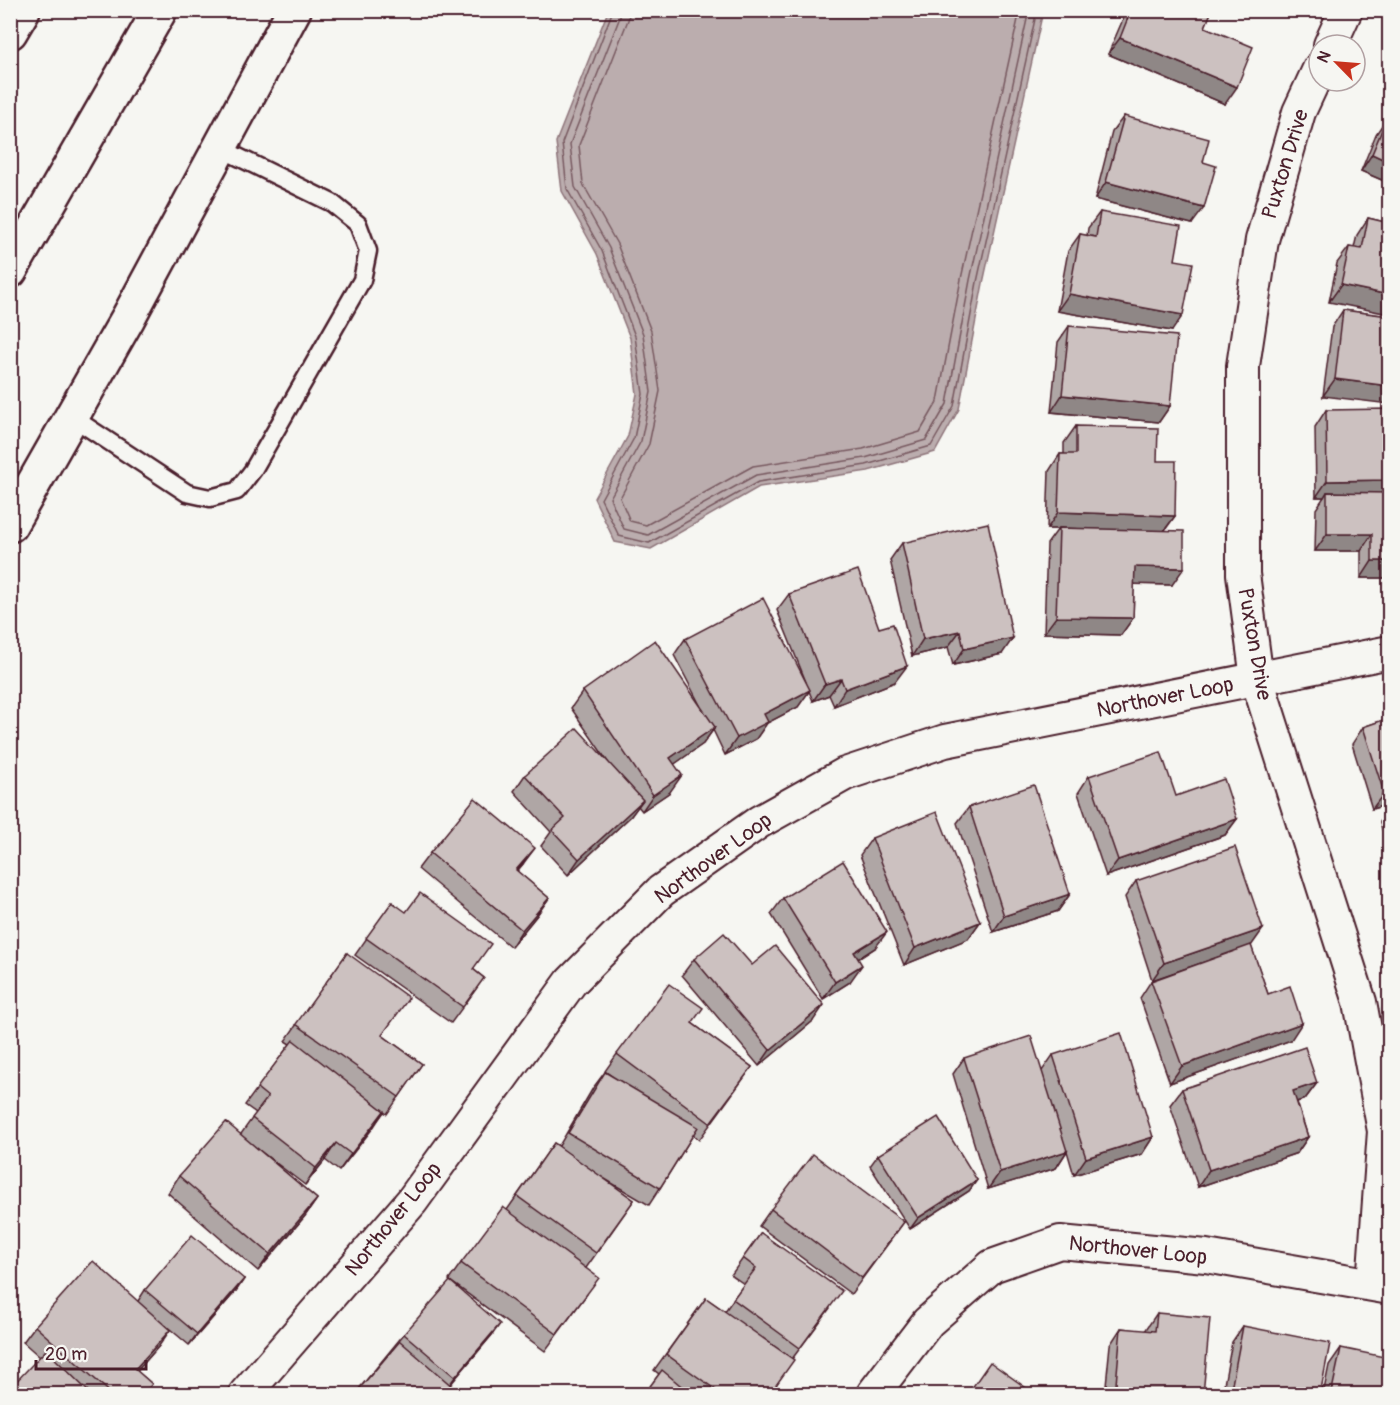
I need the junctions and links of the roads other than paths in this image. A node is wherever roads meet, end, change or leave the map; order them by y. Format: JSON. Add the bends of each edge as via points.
{"nodes":[{"id":1,"x":23,"y":10,"type":"edge"},
{"id":2,"x":160,"y":10,"type":"edge"},
{"id":3,"x":294,"y":10,"type":"edge"},
{"id":4,"x":1346,"y":10,"type":"edge"},
{"id":5,"x":10,"y":33,"type":"edge"},
{"id":6,"x":1335,"y":33,"type":"edge"},
{"id":7,"x":1308,"y":93,"type":"edge"},
{"id":8,"x":220,"y":148,"type":"junction"},
{"id":9,"x":10,"y":271,"type":"edge"},
{"id":10,"x":72,"y":417,"type":"junction"},
{"id":11,"x":10,"y":525,"type":"edge"},
{"id":12,"x":1389,"y":652,"type":"edge"},
{"id":13,"x":1257,"y":679,"type":"junction"},
{"id":14,"x":1381,"y":1286,"type":"edge"},
{"id":15,"x":245,"y":1395,"type":"edge"},
{"id":16,"x":873,"y":1395,"type":"edge"}],
"edges":[{"from":1,"to":5,"type":"highway"},
{"from":2,"to":9,"type":"highway"},
{"from":3,"to":8,"type":"highway"},
{"from":4,"to":6,"type":"street"},
{"from":7,"to":13,"type":"street","name":"Puxton Drive","via":[[1262,240],[1243,366],[1242,574]]},
{"from":8,"to":10,"type":"highway"},
{"from":8,"to":10,"type":"lane","via":[[332,203],[358,224],[368,251],[362,279],[254,470],[237,491],[210,498],[188,493]]},
{"from":10,"to":11,"type":"highway"},
{"from":12,"to":13,"type":"street","name":"Northover Loop"},
{"from":13,"to":14,"type":"street","name":"Puxton Drive","via":[[1360,1002],[1383,1131]]},
{"from":13,"to":15,"type":"street","name":"Northover Loop","via":[[945,741],[845,774],[749,829],[661,891],[571,982],[412,1201]]},
{"from":14,"to":16,"type":"street","name":"Northover Loop","via":[[1206,1256],[1060,1242],[992,1266],[928,1322]]}]}
